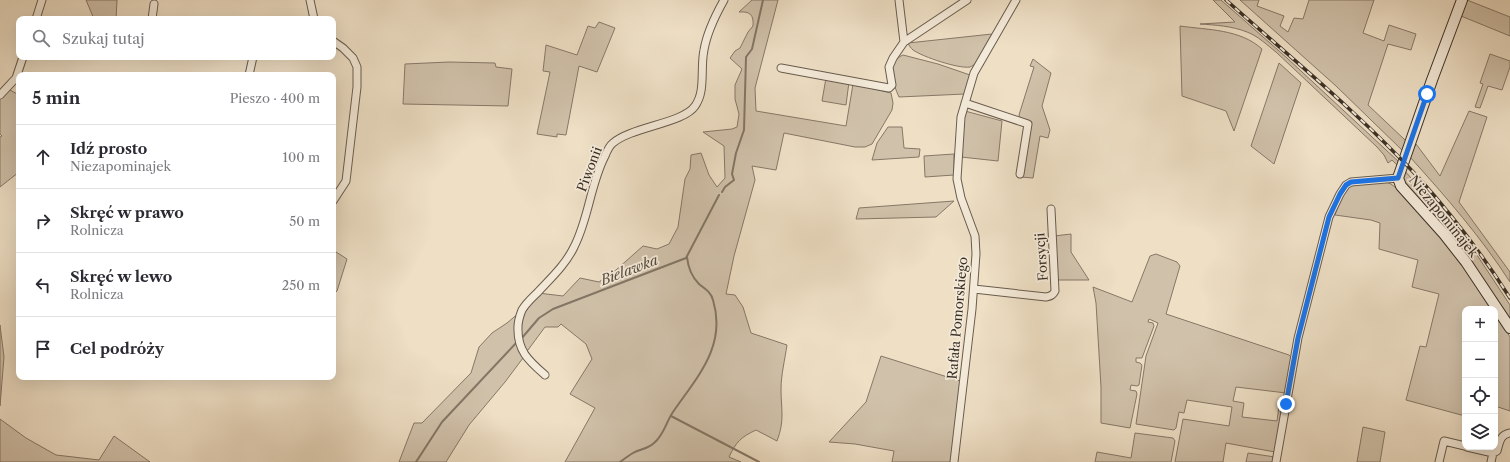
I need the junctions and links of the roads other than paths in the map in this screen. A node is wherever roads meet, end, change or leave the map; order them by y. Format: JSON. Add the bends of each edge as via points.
{"nodes":[{"id":1,"x":42,"y":0,"type":"edge"},
{"id":2,"x":310,"y":0,"type":"edge"},
{"id":3,"x":724,"y":0,"type":"edge"},
{"id":4,"x":899,"y":0,"type":"edge"},
{"id":5,"x":967,"y":0,"type":"edge"},
{"id":6,"x":1016,"y":0,"type":"edge"},
{"id":7,"x":1462,"y":0,"type":"edge"},
{"id":8,"x":154,"y":4,"type":"dead end"},
{"id":9,"x":37,"y":16,"type":"edge"},
{"id":10,"x":152,"y":16,"type":"edge"},
{"id":11,"x":313,"y":16,"type":"edge"},
{"id":12,"x":904,"y":42,"type":"junction"},
{"id":13,"x":336,"y":43,"type":"edge"},
{"id":14,"x":22,"y":60,"type":"edge"},
{"id":15,"x":252,"y":60,"type":"edge"},
{"id":16,"x":781,"y":68,"type":"dead end"},
{"id":17,"x":18,"y":72,"type":"edge"},
{"id":18,"x":250,"y":72,"type":"edge"},
{"id":19,"x":16,"y":78,"type":"edge"},
{"id":20,"x":0,"y":94,"type":"edge"},
{"id":21,"x":965,"y":103,"type":"junction"},
{"id":22,"x":1020,"y":174,"type":"dead end"},
{"id":23,"x":1398,"y":178,"type":"junction"},
{"id":24,"x":336,"y":196,"type":"edge"},
{"id":25,"x":1051,"y":209,"type":"dead end"},
{"id":26,"x":974,"y":289,"type":"junction"},
{"id":27,"x":1510,"y":328,"type":"edge"},
{"id":28,"x":545,"y":375,"type":"dead end"},
{"id":29,"x":1510,"y":433,"type":"edge"},
{"id":30,"x":1462,"y":446,"type":"edge"},
{"id":31,"x":1480,"y":450,"type":"edge"},
{"id":32,"x":1493,"y":453,"type":"junction"},
{"id":33,"x":954,"y":462,"type":"edge"},
{"id":34,"x":1276,"y":462,"type":"edge"},
{"id":35,"x":1439,"y":462,"type":"edge"},
{"id":36,"x":1490,"y":462,"type":"edge"}],
"edges":[{"from":1,"to":9,"type":"street"},
{"from":2,"to":11,"type":"street"},
{"from":3,"to":28,"type":"street","name":"Piwonii","via":[[708,34],[696,106],[685,115],[626,135],[611,145],[596,178],[574,248],[523,309],[518,328],[523,352]]},
{"from":4,"to":12,"type":"street"},
{"from":5,"to":12,"type":"street"},
{"from":6,"to":21,"type":"street","name":"Rafała Pomorskiego","via":[[974,73]]},
{"from":7,"to":23,"type":"street","name":"Niezapominajek"},
{"from":8,"to":10,"type":"street"},
{"from":12,"to":16,"type":"street","via":[[889,67],[892,85],[889,88]]},
{"from":13,"to":24,"type":"street","via":[[352,58],[357,67],[357,87],[346,181]]},
{"from":14,"to":17,"type":"street"},
{"from":15,"to":18,"type":"street"},
{"from":19,"to":20,"type":"street"},
{"from":21,"to":22,"type":"street","via":[[1028,124]]},
{"from":21,"to":26,"type":"street","name":"Rafała Pomorskiego","via":[[959,135],[957,179],[975,236]]},
{"from":23,"to":27,"type":"street","name":"Niezapominajek","via":[[1401,186],[1428,214],[1466,262]]},
{"from":23,"to":34,"type":"street","via":[[1351,182],[1340,194],[1329,217],[1298,338]]},
{"from":25,"to":26,"type":"street","name":"Forsycji","via":[[1054,294],[1046,296]]},
{"from":26,"to":33,"type":"street","name":"Rafała Pomorskiego"},
{"from":29,"to":32,"type":"street","via":[[1500,437],[1497,450]]},
{"from":30,"to":35,"type":"street","via":[[1444,441]]},
{"from":31,"to":32,"type":"street"},
{"from":32,"to":36,"type":"street"}]}
